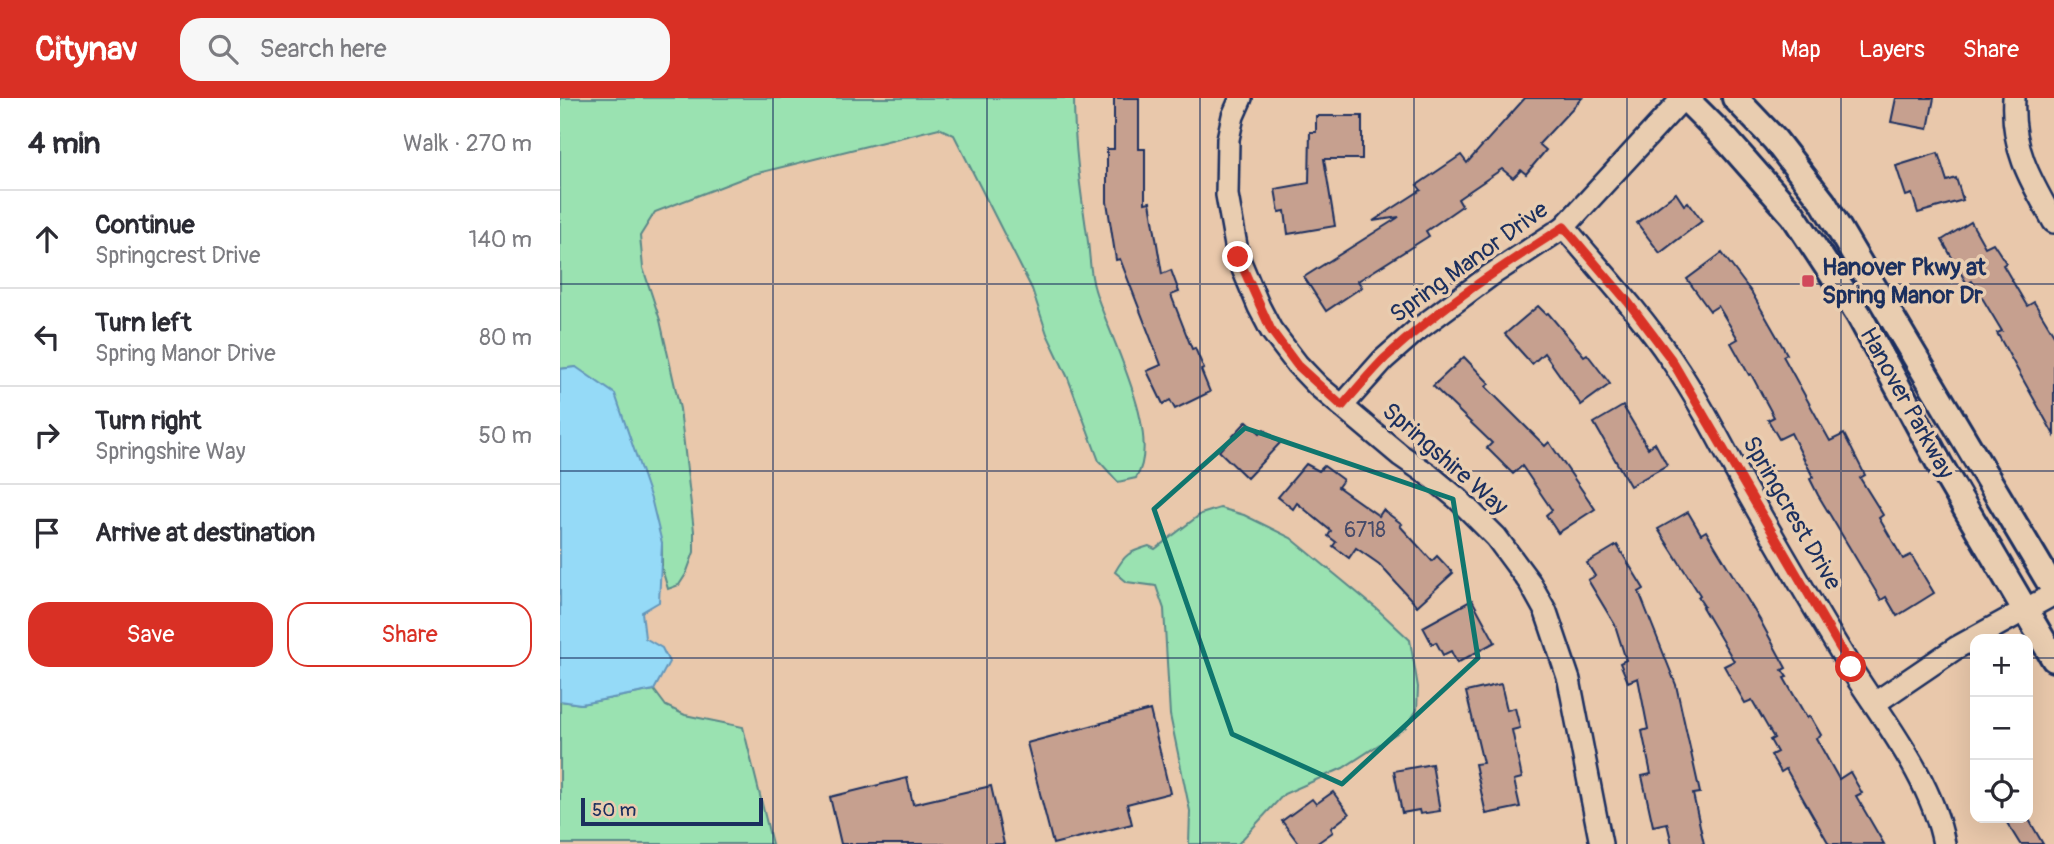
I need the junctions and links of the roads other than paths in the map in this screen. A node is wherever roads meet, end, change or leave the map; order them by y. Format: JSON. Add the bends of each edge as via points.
{"nodes":[{"id":1,"x":1241,"y":98,"type":"edge"},
{"id":2,"x":1684,"y":98,"type":"edge"},
{"id":3,"x":1735,"y":98,"type":"edge"},
{"id":4,"x":2014,"y":98,"type":"edge"},
{"id":5,"x":2054,"y":222,"type":"edge"},
{"id":6,"x":1564,"y":227,"type":"junction"},
{"id":7,"x":1342,"y":406,"type":"junction"},
{"id":8,"x":2054,"y":592,"type":"edge"},
{"id":9,"x":2026,"y":610,"type":"junction"},
{"id":10,"x":2054,"y":659,"type":"edge"},
{"id":11,"x":1875,"y":703,"type":"junction"},
{"id":12,"x":1601,"y":844,"type":"edge"},
{"id":13,"x":1944,"y":844,"type":"edge"}],
"edges":[{"from":1,"to":7,"type":"street","name":"Springshire Way","via":[[1229,128],[1227,166],[1238,257],[1271,330],[1297,365]]},
{"from":2,"to":6,"type":"street","name":"Spring Manor Drive"},
{"from":2,"to":9,"type":"street","name":"Hanover Parkway","via":[[1793,215],[1859,315]]},
{"from":3,"to":8,"type":"street","name":"Hanover Parkway","via":[[1823,202]]},
{"from":4,"to":5,"type":"street","via":[[2013,120],[2021,157]]},
{"from":6,"to":7,"type":"street","name":"Spring Manor Drive","via":[[1417,330]]},
{"from":6,"to":11,"type":"street","name":"Springcrest Drive","via":[[1671,359]]},
{"from":7,"to":12,"type":"street","name":"Springshire Way","via":[[1458,499],[1496,537],[1530,583],[1546,612],[1569,680]]},
{"from":8,"to":9,"type":"street"},
{"from":9,"to":10,"type":"street","name":"Hanover Parkway"},
{"from":9,"to":11,"type":"street","via":[[1956,648]]},
{"from":11,"to":13,"type":"street","name":"Springcrest Drive","via":[[1928,797]]}]}
